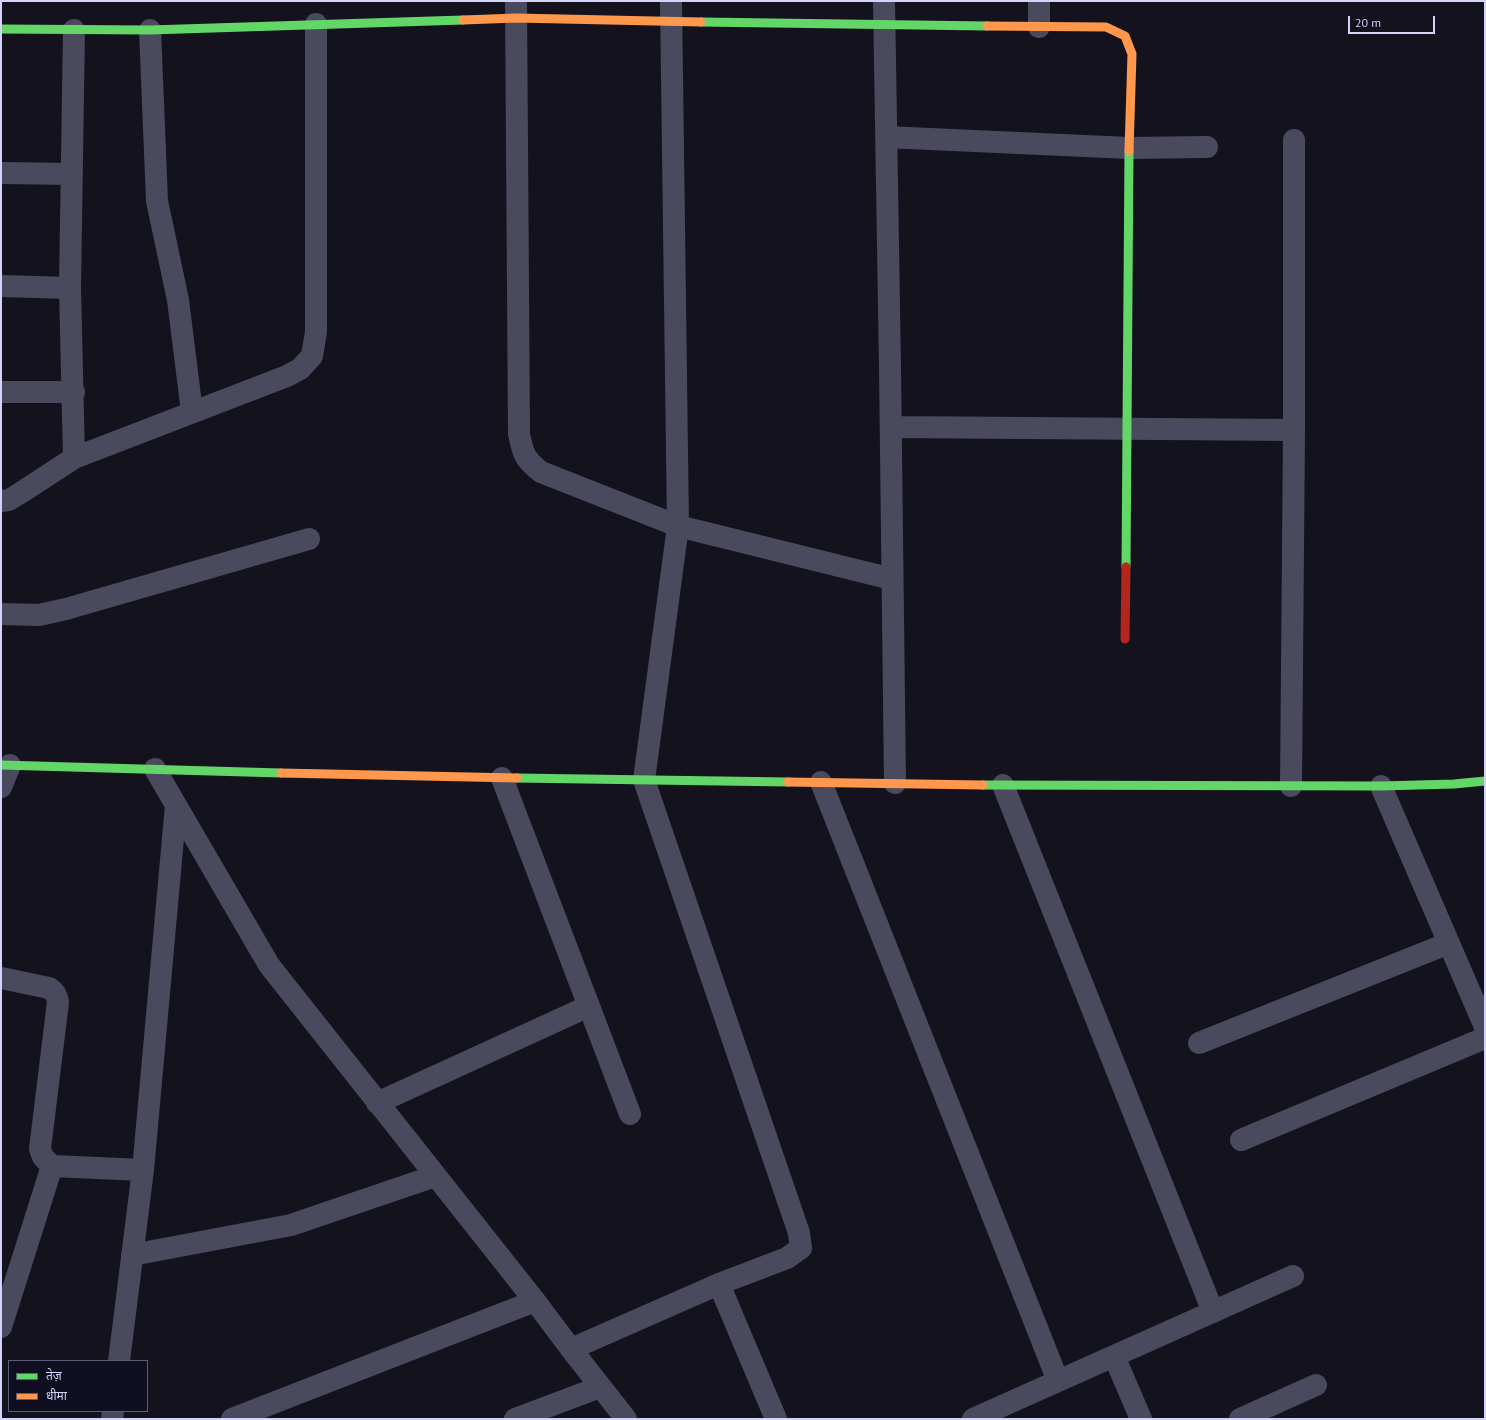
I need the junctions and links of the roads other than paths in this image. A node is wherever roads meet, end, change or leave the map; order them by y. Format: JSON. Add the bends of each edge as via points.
{"nodes":[{"id":1,"x":884,"y":1,"type":"edge"},
{"id":2,"x":1039,"y":1,"type":"edge"},
{"id":3,"x":516,"y":10,"type":"edge"},
{"id":4,"x":671,"y":12,"type":"edge"},
{"id":5,"x":316,"y":24,"type":"junction"},
{"id":6,"x":885,"y":25,"type":"junction"},
{"id":7,"x":1039,"y":27,"type":"junction"},
{"id":8,"x":1,"y":29,"type":"edge"},
{"id":9,"x":74,"y":30,"type":"junction"},
{"id":10,"x":150,"y":30,"type":"junction"},
{"id":11,"x":886,"y":137,"type":"junction"},
{"id":12,"x":1294,"y":140,"type":"dead end"},
{"id":13,"x":1207,"y":147,"type":"dead end"},
{"id":14,"x":1129,"y":148,"type":"junction"},
{"id":15,"x":1,"y":173,"type":"edge"},
{"id":16,"x":72,"y":174,"type":"junction"},
{"id":17,"x":1,"y":286,"type":"edge"},
{"id":18,"x":70,"y":288,"type":"junction"},
{"id":19,"x":1,"y":392,"type":"edge"},
{"id":20,"x":74,"y":392,"type":"junction"},
{"id":21,"x":192,"y":412,"type":"junction"},
{"id":22,"x":891,"y":427,"type":"junction"},
{"id":23,"x":1126,"y":429,"type":"junction"},
{"id":24,"x":1294,"y":430,"type":"junction"},
{"id":25,"x":74,"y":458,"type":"junction"},
{"id":26,"x":1,"y":501,"type":"edge"},
{"id":27,"x":678,"y":526,"type":"junction"},
{"id":28,"x":310,"y":539,"type":"dead end"},
{"id":29,"x":892,"y":579,"type":"junction"},
{"id":30,"x":1,"y":614,"type":"edge"},
{"id":31,"x":1125,"y":639,"type":"dead end"},
{"id":32,"x":6,"y":765,"type":"edge"},
{"id":33,"x":155,"y":769,"type":"junction"},
{"id":34,"x":502,"y":778,"type":"junction"},
{"id":35,"x":644,"y":780,"type":"junction"},
{"id":36,"x":1485,"y":781,"type":"edge"},
{"id":37,"x":821,"y":782,"type":"junction"},
{"id":38,"x":895,"y":783,"type":"junction"},
{"id":39,"x":1003,"y":785,"type":"junction"},
{"id":40,"x":1290,"y":786,"type":"junction"},
{"id":41,"x":1381,"y":786,"type":"junction"},
{"id":42,"x":1,"y":787,"type":"edge"},
{"id":43,"x":176,"y":805,"type":"junction"},
{"id":44,"x":1449,"y":943,"type":"junction"},
{"id":45,"x":1,"y":978,"type":"edge"},
{"id":46,"x":589,"y":1006,"type":"junction"},
{"id":47,"x":1485,"y":1027,"type":"edge"},
{"id":48,"x":1485,"y":1038,"type":"edge"},
{"id":49,"x":1199,"y":1042,"type":"dead end"},
{"id":50,"x":377,"y":1102,"type":"junction"},
{"id":51,"x":630,"y":1114,"type":"dead end"},
{"id":52,"x":1241,"y":1140,"type":"dead end"},
{"id":53,"x":52,"y":1166,"type":"junction"},
{"id":54,"x":143,"y":1170,"type":"junction"},
{"id":55,"x":435,"y":1176,"type":"junction"},
{"id":56,"x":132,"y":1255,"type":"junction"},
{"id":57,"x":1293,"y":1276,"type":"dead end"},
{"id":58,"x":719,"y":1284,"type":"junction"},
{"id":59,"x":535,"y":1301,"type":"junction"},
{"id":60,"x":1213,"y":1312,"type":"junction"},
{"id":61,"x":1,"y":1327,"type":"edge"},
{"id":62,"x":571,"y":1349,"type":"junction"},
{"id":63,"x":1114,"y":1356,"type":"junction"},
{"id":64,"x":119,"y":1360,"type":"edge"},
{"id":65,"x":1058,"y":1381,"type":"junction"},
{"id":66,"x":1316,"y":1385,"type":"dead end"},
{"id":67,"x":600,"y":1387,"type":"junction"},
{"id":68,"x":232,"y":1419,"type":"edge"},
{"id":69,"x":515,"y":1419,"type":"edge"},
{"id":70,"x":626,"y":1419,"type":"edge"},
{"id":71,"x":776,"y":1419,"type":"edge"},
{"id":72,"x":974,"y":1419,"type":"edge"},
{"id":73,"x":1141,"y":1419,"type":"edge"},
{"id":74,"x":1240,"y":1419,"type":"edge"}],
"edges":[{"from":1,"to":6,"type":"street"},
{"from":2,"to":7,"type":"street"},
{"from":3,"to":4,"type":"street"},
{"from":3,"to":5,"type":"street"},
{"from":3,"to":27,"type":"street","via":[[519,434],[522,450],[529,463],[541,472]]},
{"from":4,"to":6,"type":"street"},
{"from":4,"to":27,"type":"street"},
{"from":5,"to":10,"type":"street"},
{"from":5,"to":21,"type":"street","via":[[316,332],[312,356],[300,369],[287,376]]},
{"from":6,"to":7,"type":"street"},
{"from":6,"to":11,"type":"street"},
{"from":7,"to":14,"type":"street","via":[[1106,27],[1125,36],[1132,54]]},
{"from":8,"to":9,"type":"street"},
{"from":9,"to":10,"type":"street"},
{"from":9,"to":16,"type":"street"},
{"from":10,"to":21,"type":"street","via":[[157,201],[178,300]]},
{"from":11,"to":14,"type":"street"},
{"from":11,"to":22,"type":"street"},
{"from":12,"to":24,"type":"street"},
{"from":13,"to":14,"type":"street"},
{"from":14,"to":23,"type":"street"},
{"from":15,"to":16,"type":"street"},
{"from":16,"to":18,"type":"street"},
{"from":17,"to":18,"type":"street"},
{"from":18,"to":20,"type":"street"},
{"from":19,"to":20,"type":"street"},
{"from":20,"to":25,"type":"street"},
{"from":21,"to":25,"type":"street"},
{"from":22,"to":23,"type":"street"},
{"from":22,"to":29,"type":"street"},
{"from":23,"to":24,"type":"street"},
{"from":23,"to":31,"type":"street"},
{"from":24,"to":40,"type":"street"},
{"from":25,"to":26,"type":"street","via":[[9,500]]},
{"from":27,"to":29,"type":"street"},
{"from":27,"to":35,"type":"street"},
{"from":28,"to":30,"type":"street","via":[[66,609],[39,615]]},
{"from":29,"to":38,"type":"street"},
{"from":32,"to":33,"type":"street"},
{"from":32,"to":42,"type":"street"},
{"from":33,"to":34,"type":"street"},
{"from":33,"to":43,"type":"street"},
{"from":34,"to":35,"type":"street"},
{"from":34,"to":46,"type":"street"},
{"from":35,"to":37,"type":"street"},
{"from":35,"to":58,"type":"street","via":[[799,1232],[801,1248],[787,1258]]},
{"from":36,"to":41,"type":"street"},
{"from":37,"to":38,"type":"street"},
{"from":37,"to":65,"type":"street"},
{"from":38,"to":39,"type":"street"},
{"from":39,"to":40,"type":"street"},
{"from":39,"to":60,"type":"street"},
{"from":40,"to":41,"type":"street"},
{"from":41,"to":44,"type":"street"},
{"from":43,"to":50,"type":"street","via":[[269,965]]},
{"from":43,"to":54,"type":"street"},
{"from":44,"to":47,"type":"street"},
{"from":44,"to":49,"type":"street"},
{"from":45,"to":53,"type":"street","via":[[49,988],[57,996],[40,1149],[43,1158]]},
{"from":46,"to":50,"type":"street"},
{"from":46,"to":51,"type":"street"},
{"from":48,"to":52,"type":"street"},
{"from":50,"to":55,"type":"street"},
{"from":53,"to":54,"type":"street"},
{"from":53,"to":61,"type":"street"},
{"from":54,"to":56,"type":"street"},
{"from":55,"to":56,"type":"street","via":[[291,1225]]},
{"from":55,"to":59,"type":"street"},
{"from":56,"to":64,"type":"street"},
{"from":57,"to":60,"type":"street"},
{"from":58,"to":62,"type":"street"},
{"from":58,"to":71,"type":"street"},
{"from":59,"to":62,"type":"street"},
{"from":59,"to":68,"type":"street"},
{"from":60,"to":63,"type":"street"},
{"from":62,"to":67,"type":"street"},
{"from":63,"to":65,"type":"street"},
{"from":63,"to":73,"type":"street"},
{"from":65,"to":72,"type":"street"},
{"from":66,"to":74,"type":"street"},
{"from":67,"to":69,"type":"street"},
{"from":67,"to":70,"type":"street"}]}
